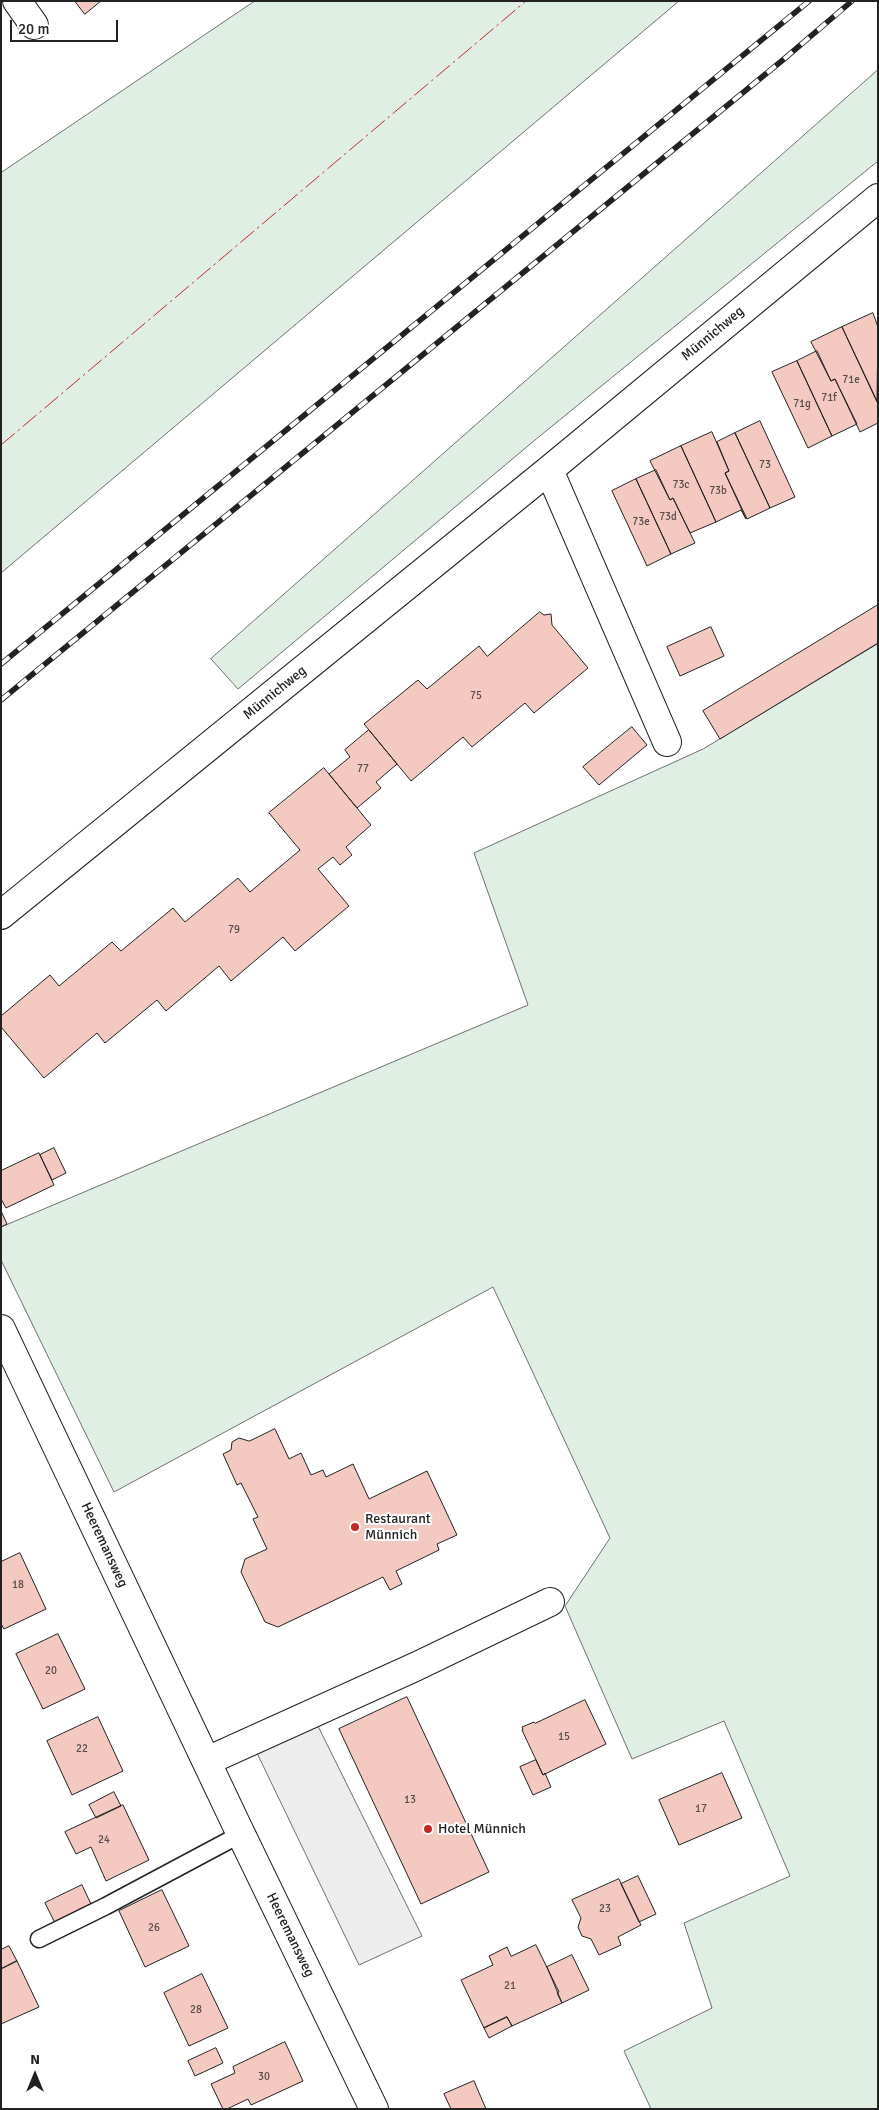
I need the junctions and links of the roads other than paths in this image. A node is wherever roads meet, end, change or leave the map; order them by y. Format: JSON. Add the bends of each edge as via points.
{"nodes":[{"id":1,"x":17,"y":1,"type":"edge"},
{"id":2,"x":34,"y":25,"type":"dead end"},
{"id":3,"x":878,"y":198,"type":"edge"},
{"id":4,"x":549,"y":470,"type":"junction"},
{"id":5,"x":667,"y":742,"type":"dead end"},
{"id":6,"x":1,"y":915,"type":"edge"},
{"id":7,"x":1,"y":1329,"type":"edge"},
{"id":8,"x":550,"y":1602,"type":"dead end"},
{"id":9,"x":207,"y":1762,"type":"junction"},
{"id":10,"x":241,"y":1834,"type":"junction"},
{"id":11,"x":39,"y":1939,"type":"dead end"},
{"id":12,"x":374,"y":2109,"type":"edge"}],
"edges":[{"from":1,"to":2,"type":"street"},
{"from":3,"to":4,"type":"street","name":"Münnichweg"},
{"from":4,"to":5,"type":"street"},
{"from":4,"to":6,"type":"street","name":"Münnichweg"},
{"from":7,"to":9,"type":"street","name":"Heeremansweg"},
{"from":8,"to":9,"type":"street"},
{"from":9,"to":10,"type":"street","name":"Heeremansweg"},
{"from":10,"to":11,"type":"lane"},
{"from":10,"to":12,"type":"street","name":"Heeremansweg"}]}
